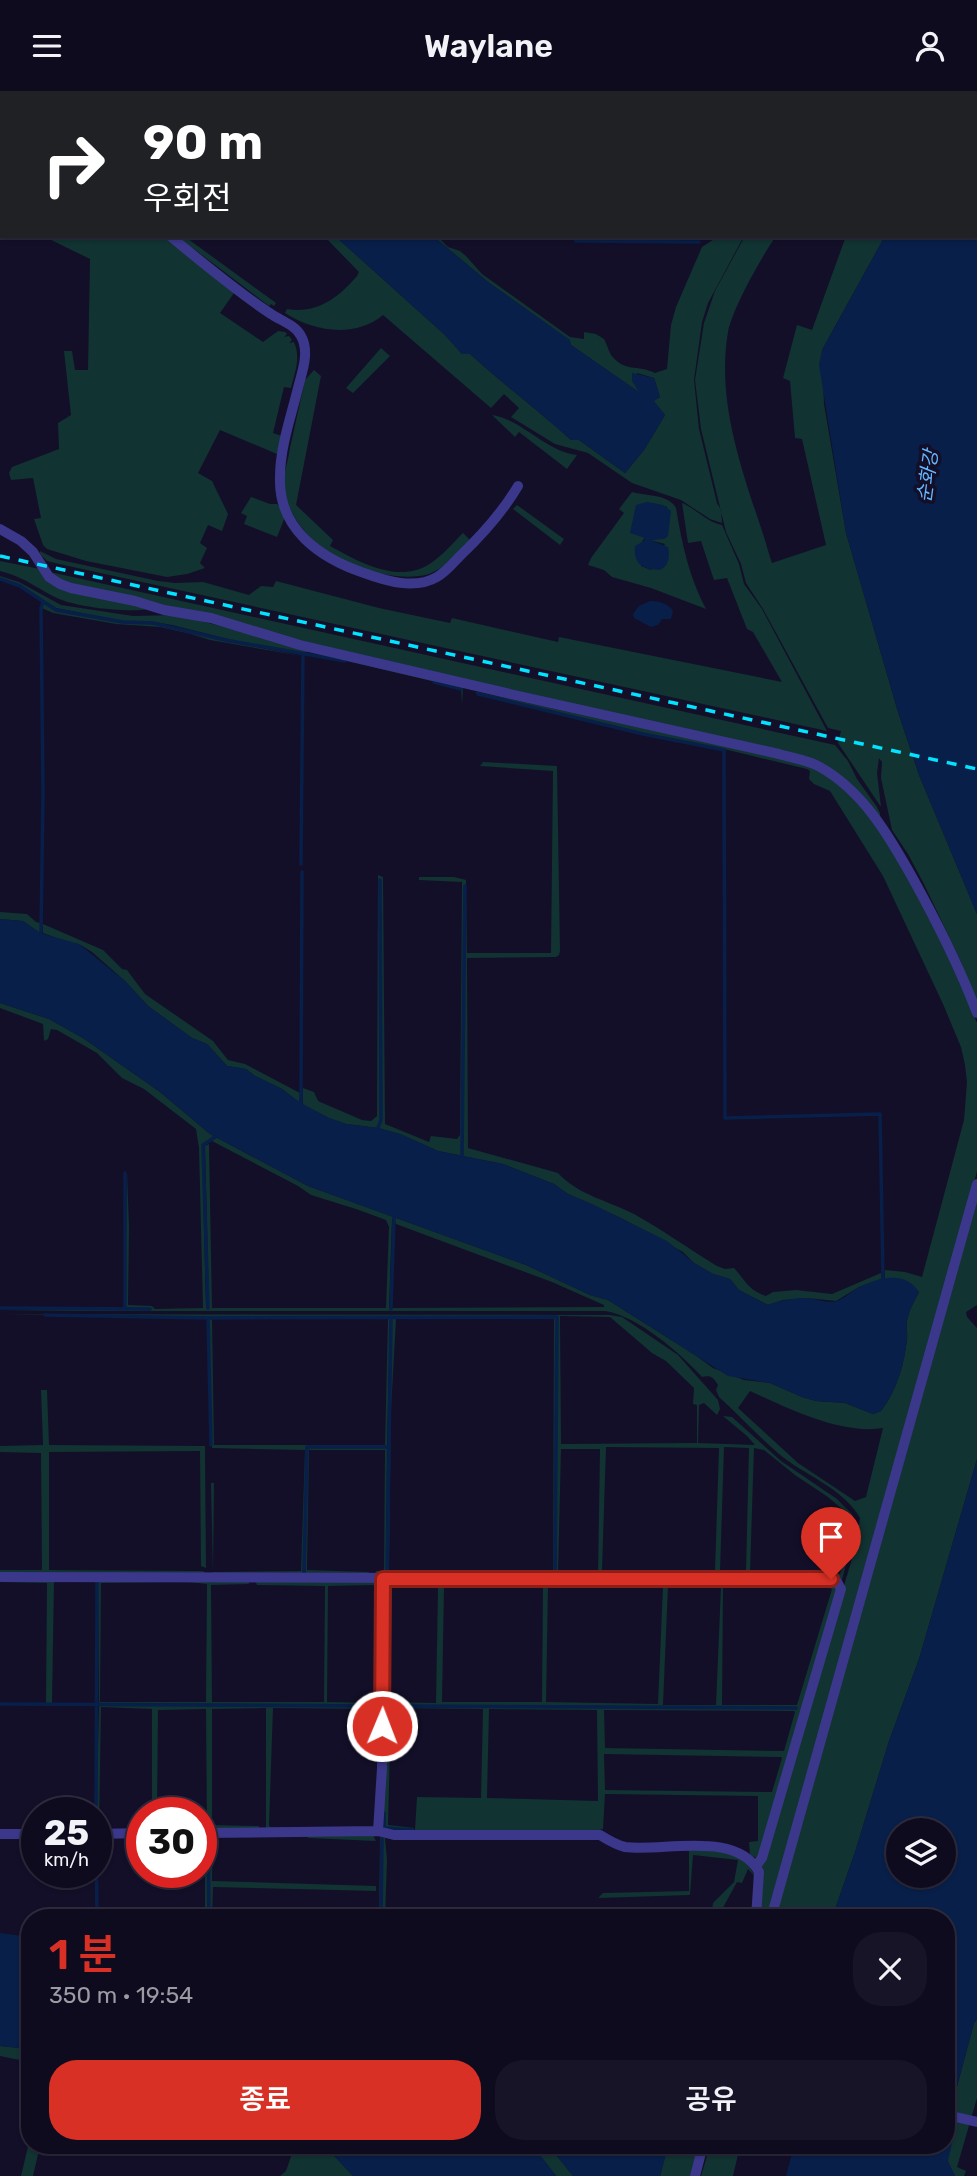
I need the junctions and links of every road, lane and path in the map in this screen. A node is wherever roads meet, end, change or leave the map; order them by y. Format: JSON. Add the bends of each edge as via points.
{"nodes":[{"id":1,"x":173,"y":238,"type":"edge"},
{"id":2,"x":518,"y":486,"type":"dead end"},
{"id":3,"x":0,"y":529,"type":"edge"},
{"id":4,"x":977,"y":1013,"type":"edge"},
{"id":5,"x":977,"y":1184,"type":"edge"},
{"id":6,"x":0,"y":1577,"type":"edge"},
{"id":7,"x":383,"y":1579,"type":"junction"},
{"id":8,"x":378,"y":1831,"type":"junction"},
{"id":9,"x":217,"y":1833,"type":"edge"},
{"id":10,"x":0,"y":1834,"type":"edge"},
{"id":11,"x":21,"y":1834,"type":"edge"},
{"id":12,"x":756,"y":1866,"type":"junction"},
{"id":13,"x":757,"y":1909,"type":"edge"},
{"id":14,"x":774,"y":1909,"type":"edge"},
{"id":15,"x":955,"y":2117,"type":"edge"},
{"id":16,"x":977,"y":2122,"type":"edge"},
{"id":17,"x":701,"y":2154,"type":"edge"},
{"id":18,"x":695,"y":2176,"type":"edge"}],
"edges":[{"from":1,"to":2,"type":"street","via":[[301,336],[306,353],[280,482],[291,520],[317,551],[378,578],[403,583],[429,580],[446,570],[492,525]]},
{"from":3,"to":4,"type":"street","via":[[27,546],[48,577],[71,588],[816,765],[856,797],[893,843],[946,939]]},
{"from":5,"to":14,"type":"street"},
{"from":6,"to":7,"type":"street"},
{"from":7,"to":8,"type":"street"},
{"from":7,"to":12,"type":"street","via":[[837,1582],[841,1589]]},
{"from":8,"to":9,"type":"street"},
{"from":8,"to":12,"type":"street","via":[[394,1835],[600,1835],[624,1847],[732,1850]]},
{"from":10,"to":11,"type":"street"},
{"from":12,"to":13,"type":"street"},
{"from":15,"to":16,"type":"street"},
{"from":17,"to":18,"type":"street"}]}
